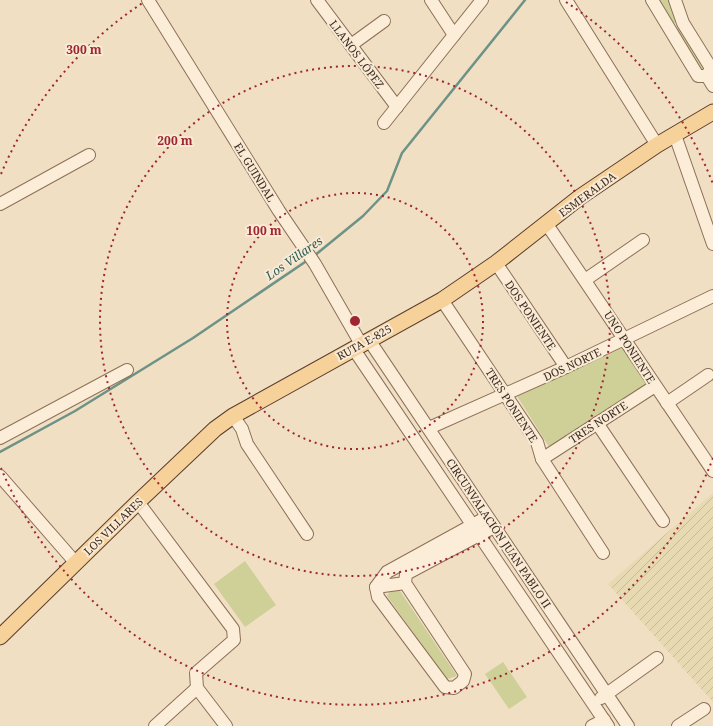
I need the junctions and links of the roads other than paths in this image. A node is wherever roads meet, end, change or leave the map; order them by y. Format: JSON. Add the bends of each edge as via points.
{"nodes":[{"id":1,"x":148,"y":0,"type":"edge"},
{"id":2,"x":431,"y":0,"type":"edge"},
{"id":3,"x":482,"y":0,"type":"edge"},
{"id":4,"x":566,"y":0,"type":"edge"},
{"id":5,"x":652,"y":0,"type":"edge"},
{"id":6,"x":674,"y":0,"type":"edge"},
{"id":7,"x":322,"y":2,"type":"edge"},
{"id":8,"x":384,"y":21,"type":"dead end"},
{"id":9,"x":683,"y":23,"type":"junction"},
{"id":10,"x":670,"y":31,"type":"junction"},
{"id":11,"x":454,"y":36,"type":"junction"},
{"id":12,"x":351,"y":45,"type":"junction"},
{"id":13,"x":710,"y":81,"type":"edge"},
{"id":14,"x":397,"y":107,"type":"junction"},
{"id":15,"x":713,"y":112,"type":"edge"},
{"id":16,"x":384,"y":123,"type":"dead end"},
{"id":17,"x":675,"y":134,"type":"junction"},
{"id":18,"x":657,"y":145,"type":"junction"},
{"id":19,"x":89,"y":155,"type":"dead end"},
{"id":20,"x":0,"y":204,"type":"edge"},
{"id":21,"x":546,"y":224,"type":"junction"},
{"id":22,"x":644,"y":240,"type":"dead end"},
{"id":23,"x":713,"y":244,"type":"edge"},
{"id":24,"x":496,"y":263,"type":"junction"},
{"id":25,"x":585,"y":280,"type":"junction"},
{"id":26,"x":466,"y":284,"type":"joint"},
{"id":27,"x":713,"y":296,"type":"edge"},
{"id":28,"x":442,"y":300,"type":"junction"},
{"id":29,"x":624,"y":340,"type":"junction"},
{"id":30,"x":361,"y":344,"type":"junction"},
{"id":31,"x":566,"y":367,"type":"junction"},
{"id":32,"x":127,"y":370,"type":"dead end"},
{"id":33,"x":708,"y":375,"type":"dead end"},
{"id":34,"x":655,"y":386,"type":"junction"},
{"id":35,"x":507,"y":394,"type":"junction"},
{"id":36,"x":261,"y":399,"type":"joint"},
{"id":37,"x":667,"y":403,"type":"junction"},
{"id":38,"x":233,"y":416,"type":"junction"},
{"id":39,"x":598,"y":423,"type":"junction"},
{"id":40,"x":429,"y":428,"type":"junction"},
{"id":41,"x":0,"y":438,"type":"edge"},
{"id":42,"x":542,"y":459,"type":"junction"},
{"id":43,"x":713,"y":471,"type":"edge"},
{"id":44,"x":0,"y":476,"type":"edge"},
{"id":45,"x":138,"y":502,"type":"junction"},
{"id":46,"x":663,"y":521,"type":"dead end"},
{"id":47,"x":490,"y":522,"type":"junction"},
{"id":48,"x":473,"y":525,"type":"junction"},
{"id":49,"x":308,"y":534,"type":"dead end"},
{"id":50,"x":480,"y":536,"type":"junction"},
{"id":51,"x":603,"y":553,"type":"dead end"},
{"id":52,"x":75,"y":562,"type":"junction"},
{"id":53,"x":405,"y":584,"type":"junction"},
{"id":54,"x":376,"y":587,"type":"junction"},
{"id":55,"x":0,"y":637,"type":"edge"},
{"id":56,"x":657,"y":658,"type":"dead end"},
{"id":57,"x":198,"y":688,"type":"junction"},
{"id":58,"x":607,"y":693,"type":"junction"},
{"id":59,"x":593,"y":703,"type":"junction"},
{"id":60,"x":704,"y":709,"type":"dead end"},
{"id":61,"x":606,"y":723,"type":"edge"},
{"id":62,"x":155,"y":726,"type":"edge"},
{"id":63,"x":226,"y":726,"type":"edge"},
{"id":64,"x":592,"y":726,"type":"edge"},
{"id":65,"x":628,"y":726,"type":"edge"},
{"id":66,"x":678,"y":726,"type":"edge"}],
"edges":[{"from":1,"to":30,"type":"street","name":"EL GUINDAL","via":[[279,211],[312,259]]},
{"from":2,"to":11,"type":"street"},
{"from":3,"to":11,"type":"street"},
{"from":4,"to":18,"type":"street"},
{"from":5,"to":10,"type":"street"},
{"from":6,"to":9,"type":"street"},
{"from":7,"to":12,"type":"street","name":"LLANOS LÓPEZ"},
{"from":8,"to":12,"type":"street"},
{"from":9,"to":10,"type":"street"},
{"from":9,"to":13,"type":"street","via":[[711,68]]},
{"from":10,"to":13,"type":"street","via":[[698,76]]},
{"from":11,"to":14,"type":"street"},
{"from":12,"to":14,"type":"street","name":"LLANOS LÓPEZ"},
{"from":14,"to":16,"type":"street"},
{"from":15,"to":17,"type":"main road","name":"ESMERALDA"},
{"from":17,"to":18,"type":"main road","name":"ESMERALDA"},
{"from":17,"to":23,"type":"street"},
{"from":18,"to":21,"type":"main road","name":"ESMERALDA","via":[[580,197]]},
{"from":19,"to":20,"type":"street"},
{"from":21,"to":24,"type":"main road","name":"ESMERALDA"},
{"from":21,"to":25,"type":"street","name":"UNO PONIENTE"},
{"from":22,"to":25,"type":"street"},
{"from":24,"to":26,"type":"main road","name":"ESMERALDA"},
{"from":24,"to":31,"type":"street","name":"DOS PONIENTE"},
{"from":25,"to":29,"type":"street","name":"UNO PONIENTE"},
{"from":26,"to":28,"type":"main road","name":"RUTA E-825"},
{"from":27,"to":29,"type":"street","name":"DOS NORTE"},
{"from":28,"to":30,"type":"main road","name":"RUTA E-825"},
{"from":28,"to":35,"type":"street","name":"TRES PONIENTE"},
{"from":29,"to":31,"type":"street","name":"DOS NORTE"},
{"from":29,"to":34,"type":"street","name":"UNO PONIENTE"},
{"from":30,"to":36,"type":"main road","name":"RUTA E-825"},
{"from":30,"to":40,"type":"street","name":"CIRCUNVALACIÓN JUAN PABLO II"},
{"from":30,"to":48,"type":"street","name":"CIRCUNVALACIÓN JUAN PABLO II"},
{"from":31,"to":35,"type":"street","name":"DOS NORTE"},
{"from":32,"to":41,"type":"street"},
{"from":33,"to":37,"type":"street"},
{"from":34,"to":37,"type":"street","name":"UNO PONIENTE"},
{"from":34,"to":39,"type":"street","name":"TRES NORTE"},
{"from":35,"to":40,"type":"street","name":"DOS NORTE"},
{"from":35,"to":42,"type":"street","name":"TRES PONIENTE","via":[[537,442]]},
{"from":36,"to":38,"type":"main road","name":"LOS VILLARES"},
{"from":37,"to":43,"type":"street","name":"UNO PONIENTE"},
{"from":38,"to":45,"type":"main road","name":"LOS VILLARES","via":[[215,429]]},
{"from":38,"to":49,"type":"street","via":[[242,429],[247,444]]},
{"from":39,"to":42,"type":"street","name":"TRES NORTE"},
{"from":39,"to":46,"type":"street"},
{"from":40,"to":47,"type":"street","name":"CIRCUNVALACIÓN JUAN PABLO II"},
{"from":42,"to":51,"type":"street","name":"TRES PONIENTE"},
{"from":44,"to":52,"type":"street","name":"LOS VILLARES"},
{"from":45,"to":52,"type":"main road","name":"LOS VILLARES"},
{"from":45,"to":57,"type":"street","via":[[233,629],[234,640],[196,673]]},
{"from":47,"to":48,"type":"street"},
{"from":47,"to":50,"type":"street"},
{"from":47,"to":58,"type":"street","name":"CIRCUNVALACIÓN JUAN PABLO II"},
{"from":48,"to":50,"type":"street","name":"CIRCUNVALACIÓN JUAN PABLO II"},
{"from":48,"to":54,"type":"street","via":[[387,572]]},
{"from":50,"to":53,"type":"street","via":[[406,574]]},
{"from":50,"to":59,"type":"street","name":"CIRCUNVALACIÓN JUAN PABLO II"},
{"from":52,"to":55,"type":"main road","name":"LOS VILLARES"},
{"from":53,"to":54,"type":"street"},
{"from":53,"to":54,"type":"street","via":[[465,674],[463,682],[454,688],[445,687],[378,597]]},
{"from":56,"to":58,"type":"street"},
{"from":57,"to":62,"type":"street"},
{"from":57,"to":63,"type":"street"},
{"from":58,"to":59,"type":"street"},
{"from":58,"to":65,"type":"street","name":"CIRCUNVALACIÓN JUAN PABLO II"},
{"from":59,"to":61,"type":"street","name":"CIRCUNVALACIÓN JUAN PABLO II"},
{"from":60,"to":66,"type":"street"},
{"from":61,"to":64,"type":"street"}]}
